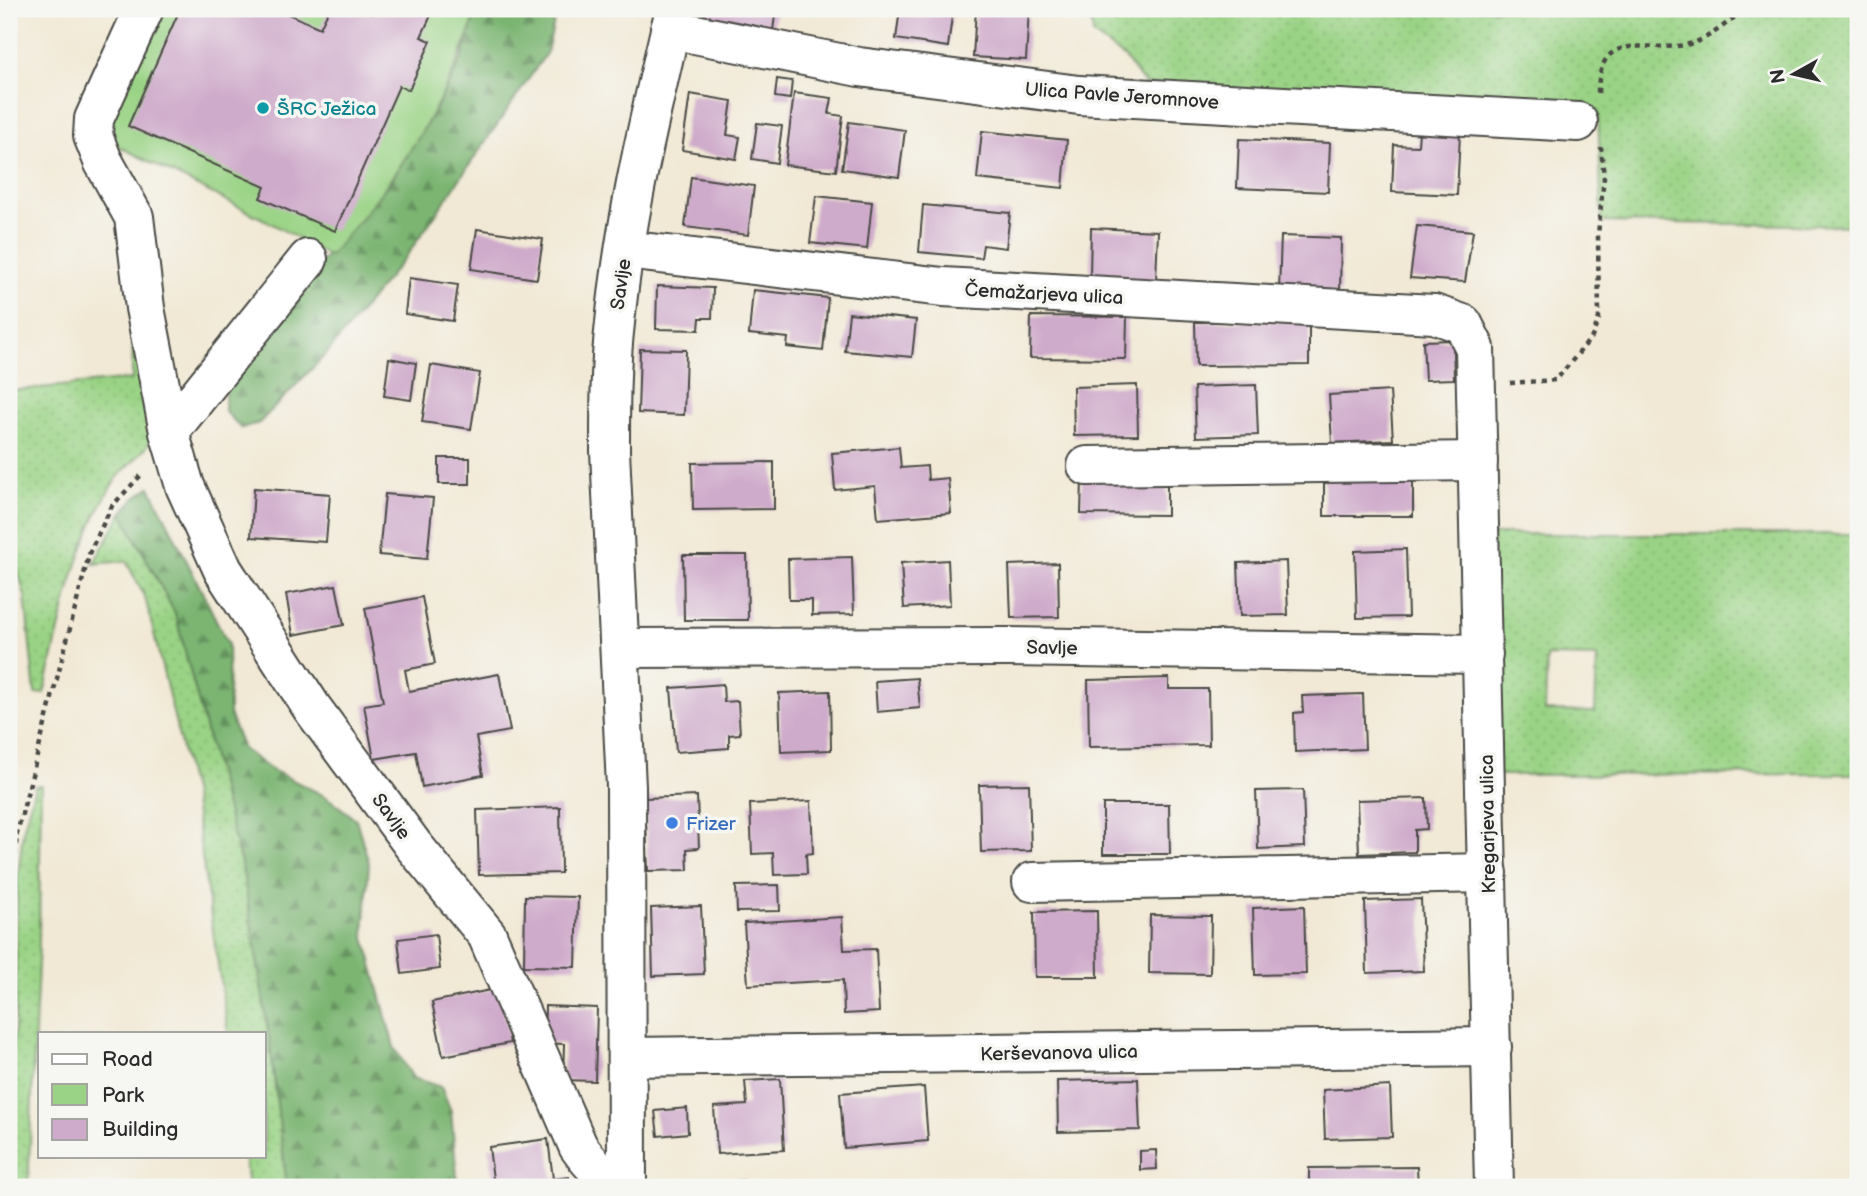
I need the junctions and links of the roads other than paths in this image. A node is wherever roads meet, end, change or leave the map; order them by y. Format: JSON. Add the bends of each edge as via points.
{"nodes":[{"id":1,"x":144,"y":9,"type":"edge"},
{"id":2,"x":672,"y":19,"type":"edge"},
{"id":3,"x":1592,"y":122,"type":"road end"},
{"id":4,"x":625,"y":250,"type":"junction"},
{"id":5,"x":308,"y":259,"type":"dead end"},
{"id":6,"x":1463,"y":324,"type":"joint"},
{"id":7,"x":169,"y":432,"type":"junction"},
{"id":8,"x":1478,"y":461,"type":"junction"},
{"id":9,"x":1087,"y":466,"type":"dead end"},
{"id":10,"x":620,"y":648,"type":"junction"},
{"id":11,"x":1483,"y":654,"type":"junction"},
{"id":12,"x":1488,"y":873,"type":"junction"},
{"id":13,"x":1032,"y":883,"type":"dead end"},
{"id":14,"x":1492,"y":1047,"type":"junction"},
{"id":15,"x":626,"y":1057,"type":"junction"},
{"id":16,"x":626,"y":1187,"type":"edge"},
{"id":17,"x":1494,"y":1187,"type":"edge"}],
"edges":[{"from":1,"to":7,"type":"street","name":"Savlje","via":[[94,119],[93,136],[134,216],[145,308]]},
{"from":2,"to":3,"type":"street","name":"Ulica Pavle Jeromnove","via":[[859,67],[1079,95]]},
{"from":2,"to":4,"type":"street","name":"Savlje"},
{"from":4,"to":6,"type":"street","name":"Čemažarjeva ulica","via":[[943,287],[1434,314]]},
{"from":4,"to":10,"type":"street","name":"Savlje","via":[[610,396]]},
{"from":5,"to":7,"type":"street"},
{"from":6,"to":8,"type":"street","name":"Kregarjeva ulica","via":[[1475,348]]},
{"from":7,"to":16,"type":"street","name":"Savlje","via":[[185,486],[223,570],[312,708],[487,935],[578,1146],[608,1180]]},
{"from":8,"to":9,"type":"street"},
{"from":8,"to":11,"type":"street","name":"Kregarjeva ulica"},
{"from":10,"to":11,"type":"street","name":"Savlje","via":[[1008,646]]},
{"from":10,"to":15,"type":"street","name":"Savlje","via":[[626,788]]},
{"from":11,"to":12,"type":"street","name":"Kregarjeva ulica"},
{"from":12,"to":13,"type":"street"},
{"from":12,"to":14,"type":"street","name":"Kregarjeva ulica"},
{"from":14,"to":15,"type":"street","name":"Kerševanova ulica"},
{"from":14,"to":17,"type":"street","name":"Kregarjeva ulica"},
{"from":15,"to":16,"type":"street","name":"Savlje"}]}
